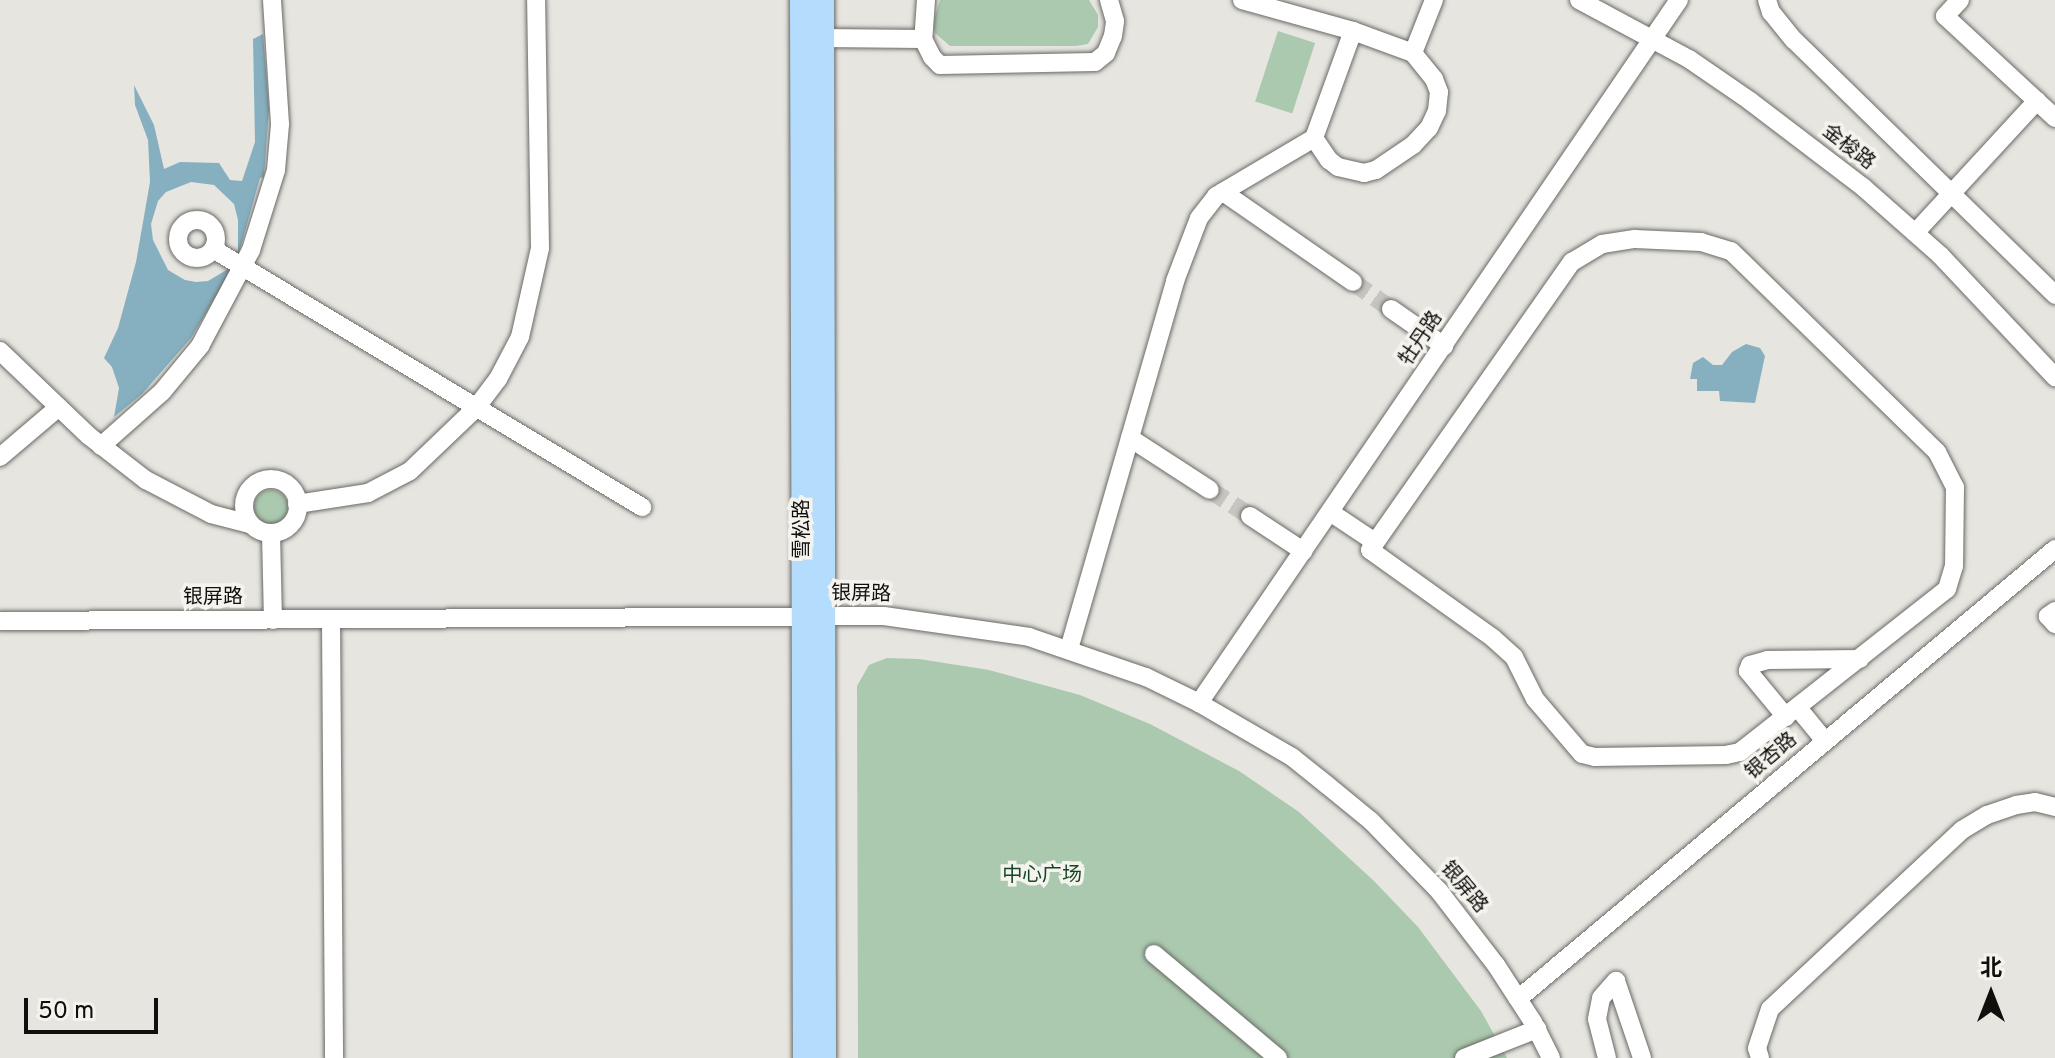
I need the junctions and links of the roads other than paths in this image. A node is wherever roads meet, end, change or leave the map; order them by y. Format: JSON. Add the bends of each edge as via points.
{"nodes":[{"id":1,"x":272,"y":0,"type":"edge"},
{"id":2,"x":536,"y":0,"type":"edge"},
{"id":3,"x":802,"y":0,"type":"edge"},
{"id":4,"x":822,"y":0,"type":"edge"},
{"id":5,"x":926,"y":0,"type":"edge"},
{"id":6,"x":1109,"y":0,"type":"edge"},
{"id":7,"x":1242,"y":0,"type":"edge"},
{"id":8,"x":1434,"y":0,"type":"edge"},
{"id":9,"x":1579,"y":0,"type":"edge"},
{"id":10,"x":1679,"y":0,"type":"edge"},
{"id":11,"x":1767,"y":0,"type":"edge"},
{"id":12,"x":1960,"y":0,"type":"edge"},
{"id":13,"x":1353,"y":31,"type":"junction"},
{"id":14,"x":822,"y":38,"type":"junction"},
{"id":15,"x":923,"y":39,"type":"junction"},
{"id":16,"x":1652,"y":40,"type":"junction"},
{"id":17,"x":1413,"y":53,"type":"junction"},
{"id":18,"x":2037,"y":101,"type":"junction"},
{"id":19,"x":2055,"y":118,"type":"edge"},
{"id":20,"x":1314,"y":138,"type":"junction"},
{"id":21,"x":1223,"y":192,"type":"junction"},
{"id":22,"x":1953,"y":195,"type":"junction"},
{"id":23,"x":1915,"y":233,"type":"junction"},
{"id":24,"x":213,"y":249,"type":"dead end"},
{"id":25,"x":245,"y":267,"type":"junction"},
{"id":26,"x":1353,"y":282,"type":"tunnel mouth"},
{"id":27,"x":2055,"y":295,"type":"edge"},
{"id":28,"x":1391,"y":309,"type":"tunnel mouth"},
{"id":29,"x":1444,"y":346,"type":"junction"},
{"id":30,"x":0,"y":351,"type":"edge"},
{"id":31,"x":2055,"y":377,"type":"edge"},
{"id":32,"x":59,"y":407,"type":"junction"},
{"id":33,"x":476,"y":408,"type":"junction"},
{"id":34,"x":1130,"y":438,"type":"junction"},
{"id":35,"x":101,"y":446,"type":"junction"},
{"id":36,"x":0,"y":457,"type":"edge"},
{"id":37,"x":1210,"y":490,"type":"tunnel mouth"},
{"id":38,"x":297,"y":504,"type":"junction"},
{"id":39,"x":642,"y":507,"type":"dead end"},
{"id":40,"x":1330,"y":512,"type":"junction"},
{"id":41,"x":1250,"y":516,"type":"tunnel mouth"},
{"id":42,"x":250,"y":524,"type":"junction"},
{"id":43,"x":271,"y":533,"type":"junction"},
{"id":44,"x":1375,"y":542,"type":"junction"},
{"id":45,"x":2055,"y":549,"type":"edge"},
{"id":46,"x":1303,"y":551,"type":"junction"},
{"id":47,"x":2055,"y":611,"type":"edge"},
{"id":48,"x":813,"y":616,"type":"junction"},
{"id":49,"x":331,"y":619,"type":"junction"},
{"id":50,"x":273,"y":620,"type":"junction"},
{"id":51,"x":0,"y":621,"type":"edge"},
{"id":52,"x":2055,"y":624,"type":"edge"},
{"id":53,"x":1069,"y":649,"type":"junction"},
{"id":54,"x":1860,"y":659,"type":"junction"},
{"id":55,"x":1199,"y":703,"type":"junction"},
{"id":56,"x":1792,"y":712,"type":"junction"},
{"id":57,"x":1825,"y":741,"type":"junction"},
{"id":58,"x":2055,"y":807,"type":"edge"},
{"id":59,"x":1154,"y":954,"type":"dead end"},
{"id":60,"x":1518,"y":999,"type":"junction"},
{"id":61,"x":1537,"y":1029,"type":"junction"},
{"id":62,"x":334,"y":1058,"type":"edge"},
{"id":63,"x":805,"y":1058,"type":"edge"},
{"id":64,"x":824,"y":1058,"type":"edge"},
{"id":65,"x":1278,"y":1058,"type":"edge"},
{"id":66,"x":1464,"y":1058,"type":"edge"},
{"id":67,"x":1551,"y":1058,"type":"edge"},
{"id":68,"x":1607,"y":1058,"type":"edge"},
{"id":69,"x":1642,"y":1058,"type":"edge"},
{"id":70,"x":1760,"y":1058,"type":"edge"}],
"edges":[{"from":1,"to":25,"type":"street","via":[[279,139],[268,202]]},
{"from":2,"to":33,"type":"street","via":[[540,248],[520,337]]},
{"from":3,"to":48,"type":"main road","name":"雪松路"},
{"from":4,"to":14,"type":"main road","name":"雪松路"},
{"from":5,"to":15,"type":"street"},
{"from":6,"to":15,"type":"street","via":[[1113,36],[1095,62],[940,65]]},
{"from":7,"to":13,"type":"street"},
{"from":8,"to":17,"type":"street"},
{"from":9,"to":16,"type":"street","name":"金梭路"},
{"from":10,"to":16,"type":"street","name":"牡丹路"},
{"from":11,"to":22,"type":"street","via":[[1794,40]]},
{"from":12,"to":18,"type":"street","via":[[1945,16]]},
{"from":13,"to":17,"type":"street"},
{"from":13,"to":20,"type":"street"},
{"from":14,"to":15,"type":"street"},
{"from":14,"to":48,"type":"main road","name":"雪松路"},
{"from":16,"to":23,"type":"street","name":"金梭路","via":[[1750,101]]},
{"from":16,"to":29,"type":"street","name":"牡丹路"},
{"from":17,"to":20,"type":"street","via":[[1439,92],[1429,128],[1413,145],[1364,173],[1338,167]]},
{"from":18,"to":19,"type":"street"},
{"from":18,"to":22,"type":"street"},
{"from":20,"to":21,"type":"street"},
{"from":21,"to":26,"type":"street"},
{"from":21,"to":34,"type":"street","via":[[1199,218],[1175,281]]},
{"from":22,"to":23,"type":"street"},
{"from":22,"to":27,"type":"street"},
{"from":23,"to":31,"type":"street","name":"金梭路"},
{"from":24,"to":25,"type":"street"},
{"from":25,"to":33,"type":"street"},
{"from":25,"to":35,"type":"street","via":[[200,346],[162,392]]},
{"from":28,"to":29,"type":"street"},
{"from":29,"to":40,"type":"street","name":"牡丹路"},
{"from":30,"to":32,"type":"street"},
{"from":32,"to":35,"type":"street"},
{"from":32,"to":36,"type":"street"},
{"from":33,"to":38,"type":"street","via":[[410,471],[368,493]]},
{"from":33,"to":39,"type":"street"},
{"from":34,"to":37,"type":"street"},
{"from":34,"to":53,"type":"street"},
{"from":35,"to":42,"type":"street","via":[[186,503]]},
{"from":38,"to":42,"type":"street","via":[[295,493],[283,482],[259,481],[244,499]]},
{"from":38,"to":43,"type":"street","via":[[291,524]]},
{"from":40,"to":44,"type":"street"},
{"from":40,"to":46,"type":"street","name":"牡丹路"},
{"from":41,"to":46,"type":"street"},
{"from":42,"to":43,"type":"street"},
{"from":43,"to":50,"type":"street"},
{"from":44,"to":54,"type":"street","via":[[1572,262],[1614,241],[1701,242],[1740,259],[1937,452],[1949,471],[1957,500],[1954,566],[1947,589]]},
{"from":44,"to":56,"type":"street","via":[[1370,550],[1514,657],[1535,699],[1582,754],[1726,755],[1740,752]]},
{"from":45,"to":57,"type":"street","name":"银杏路"},
{"from":46,"to":55,"type":"street","name":"牡丹路"},
{"from":47,"to":52,"type":"street","via":[[2048,616]]},
{"from":48,"to":49,"type":"street","name":"银屏路"},
{"from":48,"to":53,"type":"street","name":"银屏路","via":[[950,623]]},
{"from":48,"to":63,"type":"main road","name":"雪松路"},
{"from":48,"to":64,"type":"main road","name":"雪松路"},
{"from":49,"to":50,"type":"street","name":"银屏路"},
{"from":49,"to":62,"type":"street"},
{"from":50,"to":51,"type":"street","name":"银屏路"},
{"from":53,"to":55,"type":"street","name":"银屏路"},
{"from":54,"to":56,"type":"street"},
{"from":54,"to":56,"type":"street","via":[[1767,660],[1750,665],[1748,671]]},
{"from":55,"to":60,"type":"street","name":"银屏路","via":[[1292,757],[1371,821],[1439,891]]},
{"from":56,"to":57,"type":"street"},
{"from":57,"to":60,"type":"street","name":"银杏路"},
{"from":58,"to":70,"type":"street","via":[[2016,805],[1962,830],[1770,1009],[1757,1048]]},
{"from":59,"to":65,"type":"street"},
{"from":60,"to":61,"type":"street","name":"银屏路"},
{"from":61,"to":66,"type":"street"},
{"from":61,"to":67,"type":"street","name":"银屏路"},
{"from":68,"to":69,"type":"street","via":[[1597,1019],[1601,998],[1616,981]]}]}
